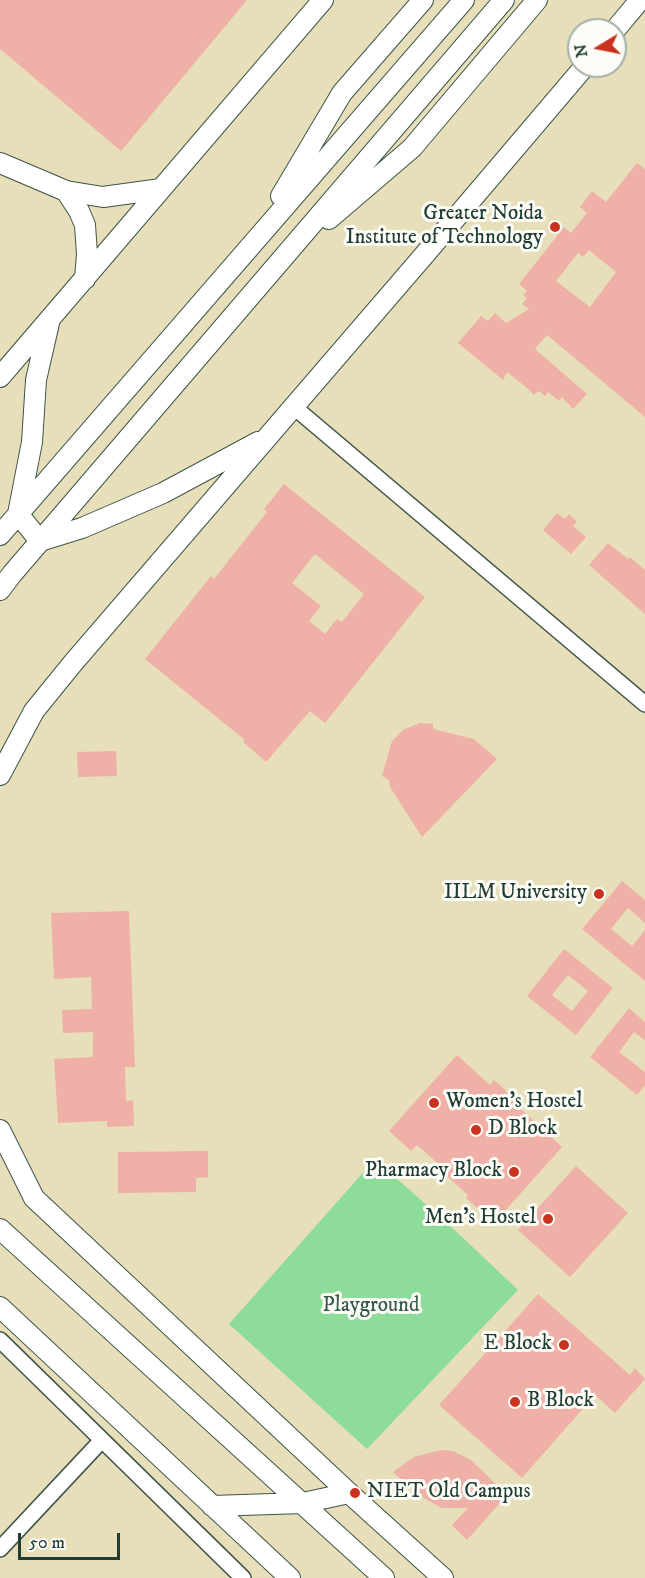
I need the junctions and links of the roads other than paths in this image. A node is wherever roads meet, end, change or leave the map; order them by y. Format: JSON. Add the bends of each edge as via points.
{"nodes":[{"id":1,"x":323,"y":0,"type":"edge"},
{"id":2,"x":423,"y":0,"type":"edge"},
{"id":3,"x":464,"y":0,"type":"edge"},
{"id":4,"x":504,"y":0,"type":"edge"},
{"id":5,"x":537,"y":0,"type":"edge"},
{"id":6,"x":640,"y":0,"type":"edge"},
{"id":7,"x":625,"y":18,"type":"edge"},
{"id":8,"x":575,"y":78,"type":"edge"},
{"id":9,"x":0,"y":163,"type":"edge"},
{"id":10,"x":161,"y":189,"type":"junction"},
{"id":11,"x":66,"y":191,"type":"junction"},
{"id":12,"x":257,"y":237,"type":"junction"},
{"id":13,"x":282,"y":259,"type":"junction"},
{"id":14,"x":85,"y":279,"type":"junction"},
{"id":15,"x":51,"y":318,"type":"junction"},
{"id":16,"x":0,"y":377,"type":"edge"},
{"id":17,"x":294,"y":407,"type":"junction"},
{"id":18,"x":268,"y":436,"type":"junction"},
{"id":19,"x":18,"y":514,"type":"junction"},
{"id":20,"x":0,"y":535,"type":"edge"},
{"id":21,"x":40,"y":541,"type":"junction"},
{"id":22,"x":0,"y":590,"type":"edge"},
{"id":23,"x":645,"y":704,"type":"edge"},
{"id":24,"x":0,"y":775,"type":"edge"},
{"id":25,"x":0,"y":1130,"type":"edge"},
{"id":26,"x":0,"y":1229,"type":"edge"},
{"id":27,"x":0,"y":1307,"type":"edge"},
{"id":28,"x":0,"y":1340,"type":"edge"},
{"id":29,"x":102,"y":1440,"type":"junction"},
{"id":30,"x":349,"y":1493,"type":"junction"},
{"id":31,"x":303,"y":1503,"type":"junction"},
{"id":32,"x":212,"y":1506,"type":"junction"},
{"id":33,"x":0,"y":1549,"type":"edge"},
{"id":34,"x":243,"y":1578,"type":"edge"},
{"id":35,"x":290,"y":1578,"type":"edge"},
{"id":36,"x":384,"y":1578,"type":"edge"},
{"id":37,"x":443,"y":1578,"type":"edge"}],
"edges":[{"from":1,"to":10,"type":"street"},
{"from":2,"to":12,"type":"street","via":[[342,93]]},
{"from":3,"to":12,"type":"street"},
{"from":4,"to":13,"type":"street"},
{"from":5,"to":13,"type":"street","via":[[412,148]]},
{"from":6,"to":7,"type":"street"},
{"from":8,"to":17,"type":"street"},
{"from":9,"to":11,"type":"street"},
{"from":10,"to":11,"type":"street","via":[[103,197]]},
{"from":10,"to":14,"type":"street"},
{"from":11,"to":14,"type":"street","via":[[85,225]]},
{"from":12,"to":19,"type":"street"},
{"from":13,"to":21,"type":"street"},
{"from":14,"to":15,"type":"street"},
{"from":15,"to":16,"type":"street"},
{"from":15,"to":19,"type":"street","via":[[36,380],[32,442]]},
{"from":17,"to":18,"type":"street"},
{"from":17,"to":23,"type":"street"},
{"from":18,"to":21,"type":"street","via":[[163,493],[82,528]]},
{"from":18,"to":24,"type":"street","via":[[34,711]]},
{"from":19,"to":20,"type":"street"},
{"from":19,"to":21,"type":"street"},
{"from":21,"to":22,"type":"street"},
{"from":25,"to":30,"type":"street","via":[[34,1198]]},
{"from":26,"to":31,"type":"street"},
{"from":27,"to":32,"type":"street"},
{"from":28,"to":29,"type":"street"},
{"from":29,"to":33,"type":"street"},
{"from":29,"to":34,"type":"street"},
{"from":30,"to":31,"type":"street"},
{"from":30,"to":37,"type":"street"},
{"from":31,"to":32,"type":"street"},
{"from":31,"to":36,"type":"street"},
{"from":32,"to":35,"type":"street"}]}
